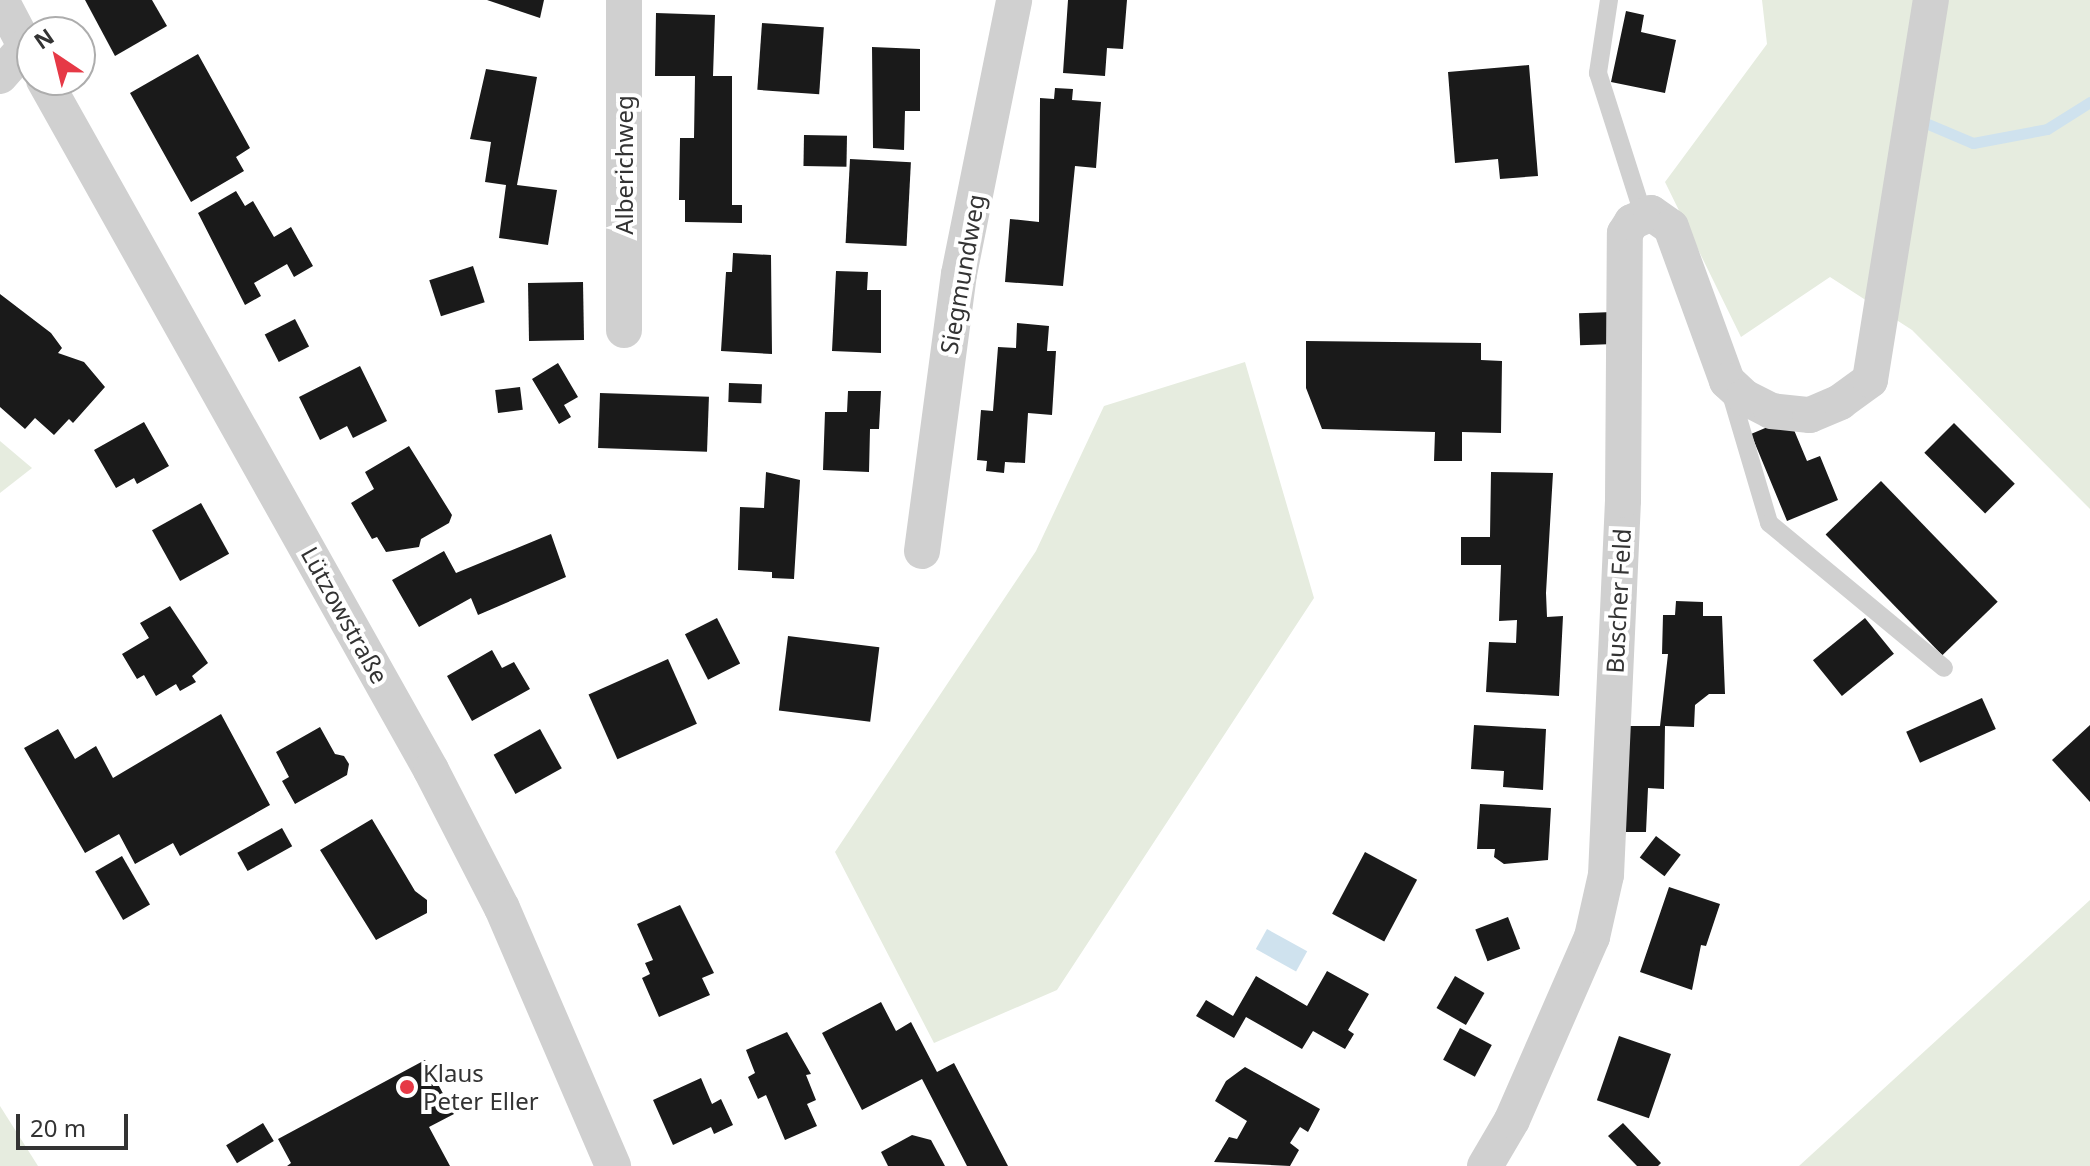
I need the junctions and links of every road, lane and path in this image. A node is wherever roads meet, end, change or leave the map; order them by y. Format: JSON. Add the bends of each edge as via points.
{"nodes":[{"id":1,"x":1,"y":0,"type":"edge"},
{"id":2,"x":624,"y":0,"type":"edge"},
{"id":3,"x":1014,"y":0,"type":"edge"},
{"id":4,"x":1609,"y":0,"type":"edge"},
{"id":5,"x":1931,"y":0,"type":"edge"},
{"id":6,"x":16,"y":29,"type":"edge"},
{"id":7,"x":16,"y":63,"type":"edge"},
{"id":8,"x":0,"y":76,"type":"edge"},
{"id":9,"x":53,"y":96,"type":"edge"},
{"id":10,"x":1643,"y":214,"type":"junction"},
{"id":11,"x":624,"y":330,"type":"dead end"},
{"id":12,"x":1727,"y":381,"type":"junction"},
{"id":13,"x":922,"y":551,"type":"dead end"},
{"id":14,"x":1944,"y":668,"type":"dead end"},
{"id":15,"x":613,"y":1166,"type":"edge"},
{"id":16,"x":1485,"y":1166,"type":"edge"}],
"edges":[{"from":1,"to":6,"type":"street"},
{"from":2,"to":11,"type":"street","name":"Alberichweg"},
{"from":3,"to":13,"type":"street","name":"Siegmundweg","via":[[959,274]]},
{"from":4,"to":10,"type":"lane","via":[[1598,73]]},
{"from":5,"to":12,"type":"street","via":[[1870,380],[1810,415],[1771,411]]},
{"from":7,"to":8,"type":"street"},
{"from":9,"to":15,"type":"street","name":"Lützowstraße","via":[[431,770],[502,908]]},
{"from":10,"to":12,"type":"street","via":[[1651,213],[1671,227]]},
{"from":10,"to":16,"type":"street","name":"Buscher Feld","via":[[1625,233],[1624,249],[1623,500],[1606,875],[1592,937],[1512,1120]]},
{"from":12,"to":14,"type":"lane","via":[[1769,523]]}]}
